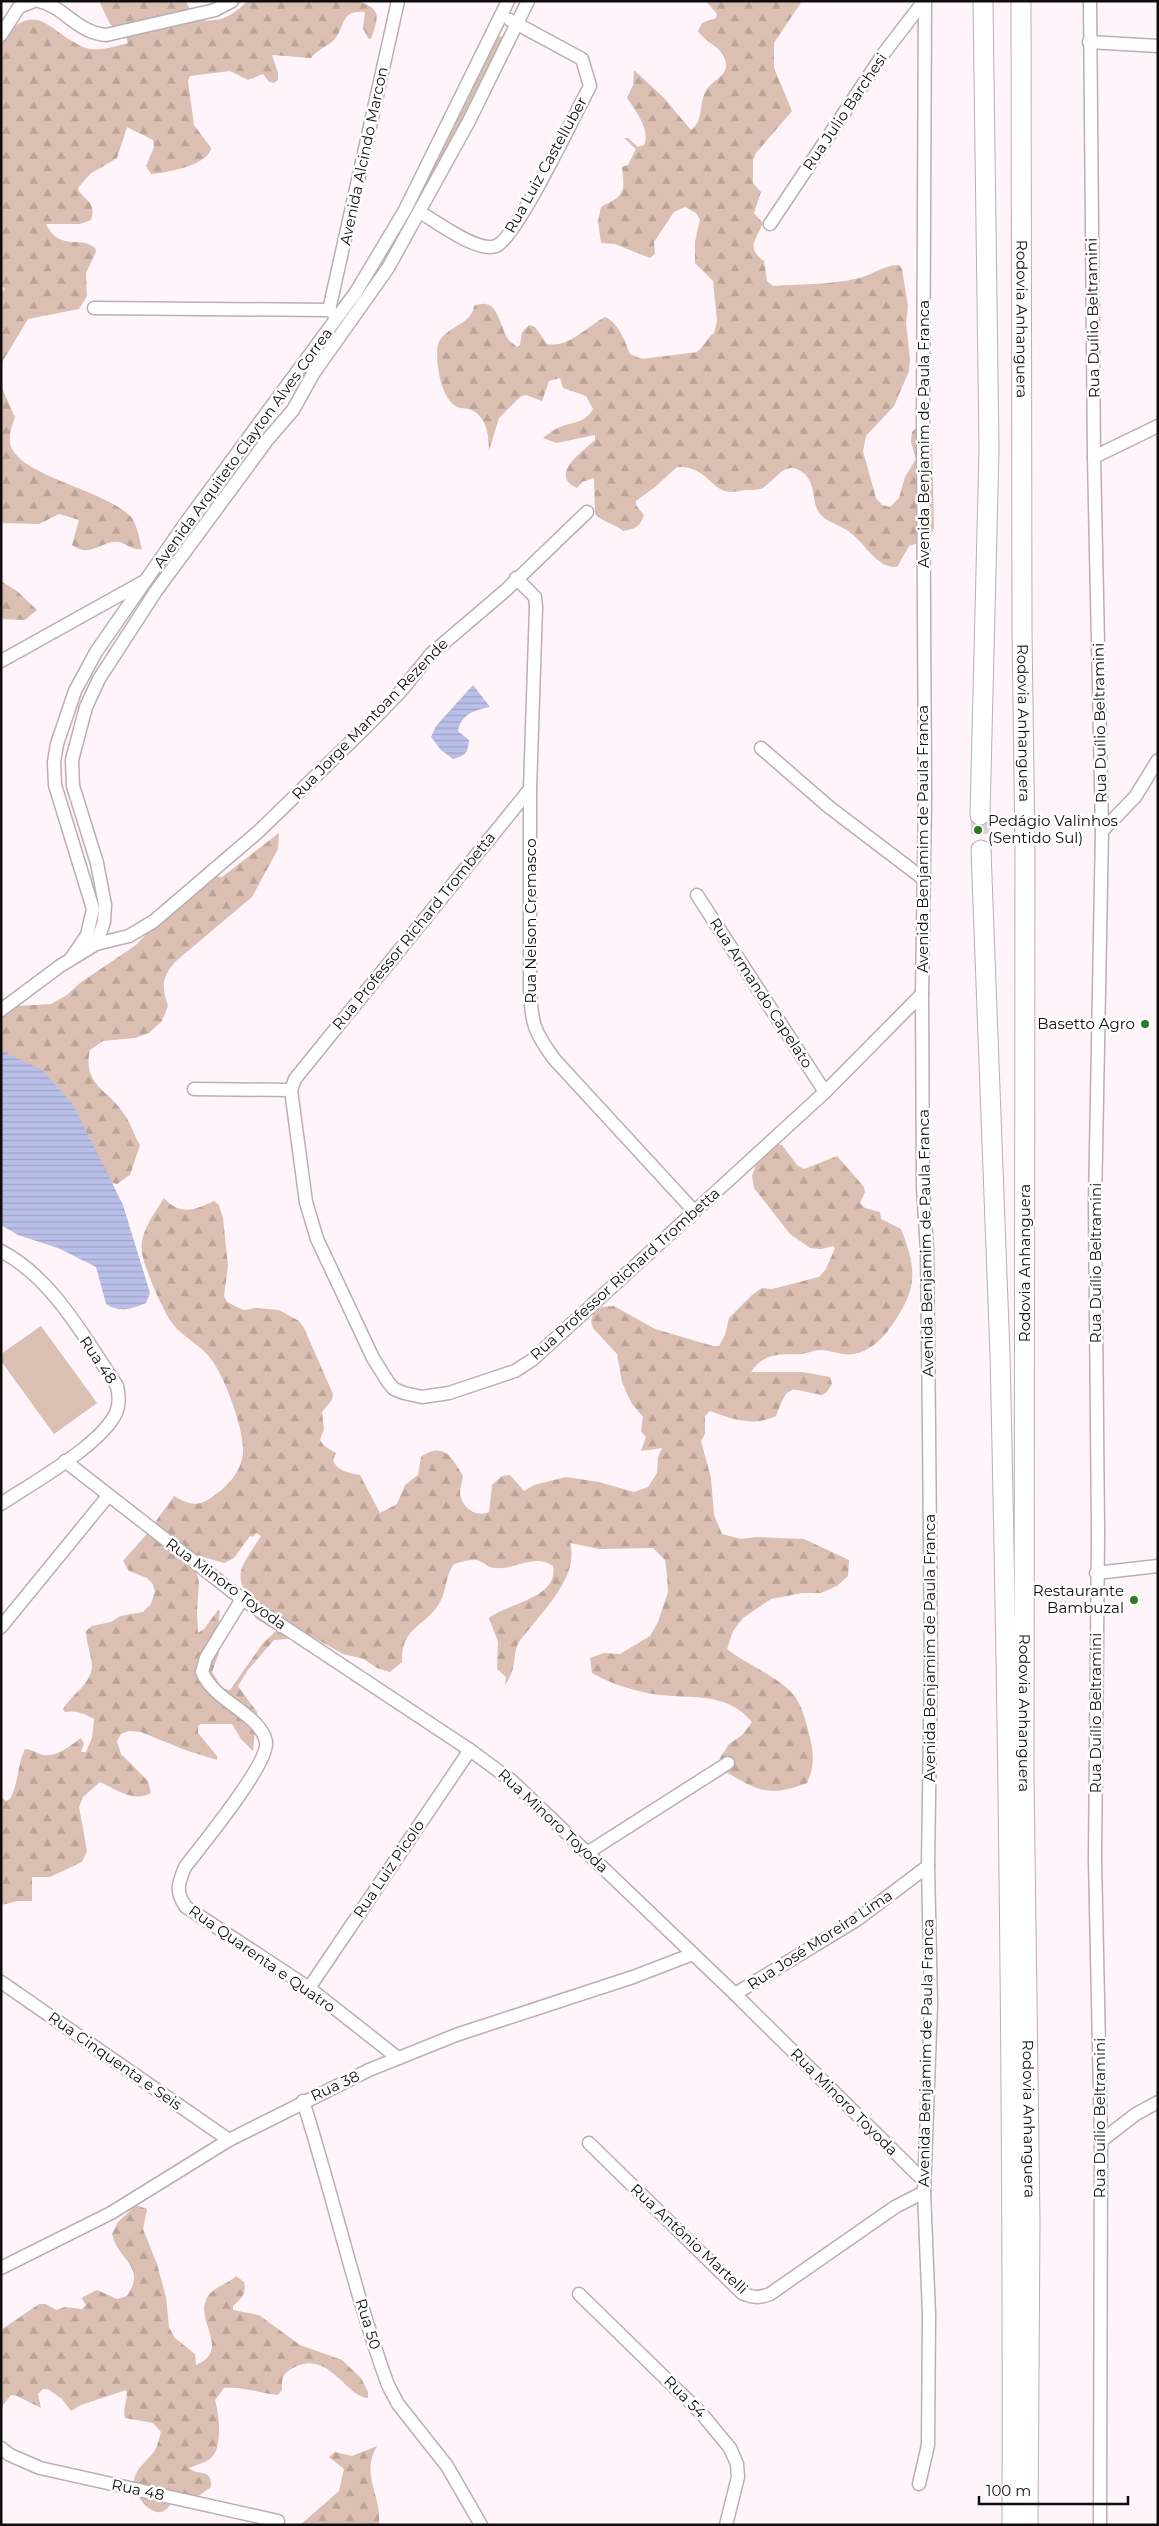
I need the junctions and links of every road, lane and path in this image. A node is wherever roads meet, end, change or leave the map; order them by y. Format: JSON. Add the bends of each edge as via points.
{"nodes":[{"id":1,"x":34,"y":1,"type":"edge"},
{"id":2,"x":39,"y":1,"type":"edge"},
{"id":3,"x":232,"y":1,"type":"edge"},
{"id":4,"x":398,"y":1,"type":"edge"},
{"id":5,"x":508,"y":1,"type":"edge"},
{"id":6,"x":528,"y":1,"type":"edge"},
{"id":7,"x":924,"y":1,"type":"edge"},
{"id":8,"x":983,"y":1,"type":"edge"},
{"id":9,"x":1021,"y":1,"type":"edge"},
{"id":10,"x":1090,"y":1,"type":"edge"},
{"id":11,"x":501,"y":16,"type":"junction"},
{"id":12,"x":517,"y":24,"type":"junction"},
{"id":13,"x":1,"y":36,"type":"edge"},
{"id":14,"x":1090,"y":42,"type":"junction"},
{"id":15,"x":1158,"y":46,"type":"edge"},
{"id":16,"x":420,"y":212,"type":"junction"},
{"id":17,"x":770,"y":224,"type":"dead end"},
{"id":18,"x":94,"y":308,"type":"dead end"},
{"id":19,"x":338,"y":318,"type":"junction"},
{"id":20,"x":302,"y":367,"type":"junction"},
{"id":21,"x":313,"y":374,"type":"junction"},
{"id":22,"x":278,"y":398,"type":"junction"},
{"id":23,"x":293,"y":410,"type":"junction"},
{"id":24,"x":1158,"y":426,"type":"edge"},
{"id":25,"x":1094,"y":457,"type":"junction"},
{"id":26,"x":587,"y":512,"type":"dead end"},
{"id":27,"x":516,"y":578,"type":"junction"},
{"id":28,"x":148,"y":579,"type":"junction"},
{"id":29,"x":2,"y":660,"type":"edge"},
{"id":30,"x":761,"y":748,"type":"dead end"},
{"id":31,"x":1158,"y":760,"type":"edge"},
{"id":32,"x":530,"y":789,"type":"junction"},
{"id":33,"x":980,"y":815,"type":"tunnel mouth"},
{"id":34,"x":1102,"y":832,"type":"junction"},
{"id":35,"x":980,"y":850,"type":"tunnel mouth"},
{"id":36,"x":924,"y":880,"type":"junction"},
{"id":37,"x":697,"y":895,"type":"dead end"},
{"id":38,"x":96,"y":944,"type":"junction"},
{"id":39,"x":70,"y":960,"type":"junction"},
{"id":40,"x":922,"y":994,"type":"junction"},
{"id":41,"x":1,"y":1010,"type":"edge"},
{"id":42,"x":194,"y":1089,"type":"dead end"},
{"id":43,"x":291,"y":1090,"type":"junction"},
{"id":44,"x":825,"y":1092,"type":"junction"},
{"id":45,"x":694,"y":1211,"type":"junction"},
{"id":46,"x":1,"y":1252,"type":"edge"},
{"id":47,"x":66,"y":1461,"type":"junction"},
{"id":48,"x":108,"y":1496,"type":"junction"},
{"id":49,"x":1,"y":1504,"type":"edge"},
{"id":50,"x":1158,"y":1566,"type":"edge"},
{"id":51,"x":1096,"y":1573,"type":"junction"},
{"id":52,"x":242,"y":1599,"type":"junction"},
{"id":53,"x":1,"y":1627,"type":"edge"},
{"id":54,"x":470,"y":1750,"type":"junction"},
{"id":55,"x":728,"y":1763,"type":"dead end"},
{"id":56,"x":587,"y":1853,"type":"junction"},
{"id":57,"x":928,"y":1866,"type":"junction"},
{"id":58,"x":693,"y":1954,"type":"junction"},
{"id":59,"x":1,"y":1982,"type":"edge"},
{"id":60,"x":309,"y":1988,"type":"junction"},
{"id":61,"x":735,"y":1994,"type":"junction"},
{"id":62,"x":398,"y":2058,"type":"junction"},
{"id":63,"x":303,"y":2101,"type":"junction"},
{"id":64,"x":1158,"y":2102,"type":"edge"},
{"id":65,"x":228,"y":2140,"type":"junction"},
{"id":66,"x":1101,"y":2141,"type":"junction"},
{"id":67,"x":589,"y":2143,"type":"dead end"},
{"id":68,"x":924,"y":2186,"type":"junction"},
{"id":69,"x":1,"y":2268,"type":"edge"},
{"id":70,"x":579,"y":2294,"type":"dead end"},
{"id":71,"x":1,"y":2448,"type":"edge"},
{"id":72,"x":919,"y":2484,"type":"dead end"},
{"id":73,"x":278,"y":2521,"type":"dead end"},
{"id":74,"x":481,"y":2525,"type":"edge"},
{"id":75,"x":726,"y":2525,"type":"edge"},
{"id":76,"x":1012,"y":2525,"type":"edge"},
{"id":77,"x":1028,"y":2525,"type":"edge"},
{"id":78,"x":1100,"y":2525,"type":"edge"}],
"edges":[{"from":1,"to":13,"type":"street","via":[[19,7]]},
{"from":2,"to":3,"type":"street","via":[[53,4],[83,29],[106,36],[215,10]]},
{"from":4,"to":19,"type":"street","name":"Avenida Alcindo Marcon"},
{"from":5,"to":11,"type":"street","name":"Avenida Arquiteto Clayton Alves Correa"},
{"from":6,"to":12,"type":"street","name":"Avenida Arquiteto Clayton Alves Correa"},
{"from":7,"to":17,"type":"street","name":"Rua Julio Barchesi","via":[[884,53]]},
{"from":7,"to":36,"type":"street","name":"Avenida Benjamim de Paula Franca"},
{"from":8,"to":33,"type":"highway","via":[[989,449]]},
{"from":9,"to":77,"type":"highway","name":"Rodovia Anhanguera","via":[[1025,849],[1024,1778],[1030,2222]]},
{"from":10,"to":14,"type":"street","name":"Rua Duílio Beltramini"},
{"from":11,"to":12,"type":"street","name":"Rua Luiz Castelluber"},
{"from":11,"to":19,"type":"street","name":"Avenida Arquiteto Clayton Alves Correa","via":[[405,210]]},
{"from":12,"to":16,"type":"street","name":"Avenida Arquiteto Clayton Alves Correa"},
{"from":12,"to":16,"type":"street","name":"Rua Luiz Castelluber","via":[[582,59],[590,86],[524,210],[502,242],[495,247],[483,247]]},
{"from":14,"to":15,"type":"street"},
{"from":14,"to":25,"type":"street","name":"Rua Duílio Beltramini"},
{"from":16,"to":19,"type":"street","name":"Avenida Arquiteto Clayton Alves Correa","via":[[388,268]]},
{"from":18,"to":19,"type":"street"},
{"from":19,"to":20,"type":"street","name":"Avenida Arquiteto Clayton Alves Correa"},
{"from":19,"to":21,"type":"street","name":"Avenida Arquiteto Clayton Alves Correa"},
{"from":20,"to":21,"type":"street"},
{"from":20,"to":22,"type":"street","name":"Avenida Arquiteto Clayton Alves Correa"},
{"from":21,"to":23,"type":"street","name":"Avenida Arquiteto Clayton Alves Correa"},
{"from":22,"to":23,"type":"street","via":[[283,406]]},
{"from":22,"to":28,"type":"street","name":"Avenida Arquiteto Clayton Alves Correa","via":[[211,486]]},
{"from":23,"to":38,"type":"street","name":"Avenida Arquiteto Clayton Alves Correa","via":[[156,591],[99,679],[86,707],[72,760],[73,786],[97,863],[105,906],[104,922]]},
{"from":24,"to":25,"type":"street"},
{"from":25,"to":34,"type":"street","name":"Rua Duílio Beltramini"},
{"from":26,"to":27,"type":"street","name":"Rua Jorge Mantoan Rezende"},
{"from":27,"to":32,"type":"street","name":"Rua Nelson Cremasco","via":[[534,596],[536,607]]},
{"from":27,"to":38,"type":"street","name":"Rua Jorge Mantoan Rezende","via":[[431,654],[401,691],[259,831],[147,926],[129,936]]},
{"from":28,"to":29,"type":"street"},
{"from":28,"to":39,"type":"street","name":"Avenida Arquiteto Clayton Alves Correa","via":[[96,652],[75,691],[57,744],[55,785],[94,910],[87,936]]},
{"from":30,"to":36,"type":"street","via":[[829,807]]},
{"from":31,"to":34,"type":"street","via":[[1135,797]]},
{"from":32,"to":43,"type":"street","name":"Rua Professor Richard Trombetta","via":[[295,1079]]},
{"from":32,"to":45,"type":"street","name":"Rua Nelson Cremasco","via":[[530,987],[537,1037]]},
{"from":34,"to":51,"type":"street","name":"Rua Duílio Beltramini","via":[[1095,1204]]},
{"from":35,"to":76,"type":"highway","name":"Rodovia Anhanguera","via":[[1000,1351],[1004,1559],[1013,2228]]},
{"from":36,"to":40,"type":"street","name":"Avenida Benjamim de Paula Franca"},
{"from":37,"to":44,"type":"street","name":"Rua Armando Capelato"},
{"from":38,"to":39,"type":"street","name":"Rua Jorge Mantoan Rezende"},
{"from":39,"to":41,"type":"street"},
{"from":40,"to":44,"type":"street","name":"Rua Professor Richard Trombetta"},
{"from":40,"to":57,"type":"street","name":"Avenida Benjamim de Paula Franca","via":[[923,1188],[930,1428]]},
{"from":42,"to":43,"type":"street"},
{"from":43,"to":45,"type":"street","name":"Rua Professor Richard Trombetta","via":[[306,1202],[317,1239],[373,1358],[394,1389],[404,1393],[422,1397],[448,1393],[515,1371],[552,1343]]},
{"from":44,"to":45,"type":"street","name":"Rua Professor Richard Trombetta"},
{"from":46,"to":47,"type":"street","name":"Rua 48","via":[[35,1276],[54,1296],[117,1386],[119,1399],[111,1419],[97,1436]]},
{"from":47,"to":48,"type":"street","name":"Rua Minoro Toyoda"},
{"from":47,"to":49,"type":"street","name":"Rua 48"},
{"from":48,"to":52,"type":"street","name":"Rua Minoro Toyoda"},
{"from":48,"to":53,"type":"street"},
{"from":50,"to":51,"type":"street"},
{"from":51,"to":66,"type":"street","name":"Rua Duílio Beltramini","via":[[1096,1860]]},
{"from":52,"to":54,"type":"street","name":"Rua Minoro Toyoda"},
{"from":52,"to":60,"type":"street","name":"Rua Quarenta e Quatro","via":[[206,1658],[202,1672],[207,1684],[255,1723],[264,1735],[265,1750],[247,1784],[185,1867],[177,1891],[186,1907]]},
{"from":54,"to":56,"type":"street","name":"Rua Minoro Toyoda","via":[[512,1781]]},
{"from":54,"to":60,"type":"street","name":"Rua Luiz Picolo"},
{"from":55,"to":56,"type":"street"},
{"from":56,"to":58,"type":"street","name":"Rua Minoro Toyoda"},
{"from":57,"to":61,"type":"street","name":"Rua José Moreira Lima","via":[[858,1919]]},
{"from":57,"to":68,"type":"street","name":"Avenida Benjamim de Paula Franca","via":[[931,2004]]},
{"from":58,"to":61,"type":"street","name":"Rua Minoro Toyoda"},
{"from":58,"to":62,"type":"street","name":"Rua 38"},
{"from":59,"to":65,"type":"street","name":"Rua Cinquenta e Seis"},
{"from":60,"to":62,"type":"street","name":"Rua Quarenta e Quatro"},
{"from":61,"to":68,"type":"street","name":"Rua Minoro Toyoda"},
{"from":62,"to":63,"type":"street","name":"Rua 38"},
{"from":63,"to":65,"type":"street","name":"Rua 38"},
{"from":63,"to":74,"type":"street","name":"Rua 50","via":[[388,2385],[398,2404],[447,2466]]},
{"from":64,"to":66,"type":"street","via":[[1136,2114]]},
{"from":65,"to":69,"type":"street","name":"Rua 38","via":[[111,2214]]},
{"from":66,"to":78,"type":"street","name":"Rua Duílio Beltramini"},
{"from":67,"to":68,"type":"street","name":"Rua Antônio Martelli","via":[[742,2293],[751,2297],[761,2298],[770,2294]]},
{"from":68,"to":72,"type":"street","name":"Avenida Benjamim de Paula Franca","via":[[928,2446]]},
{"from":70,"to":75,"type":"street","name":"Rua 54","via":[[701,2413],[730,2448],[738,2477]]},
{"from":71,"to":73,"type":"street","name":"Rua 48","via":[[40,2468]]}]}
